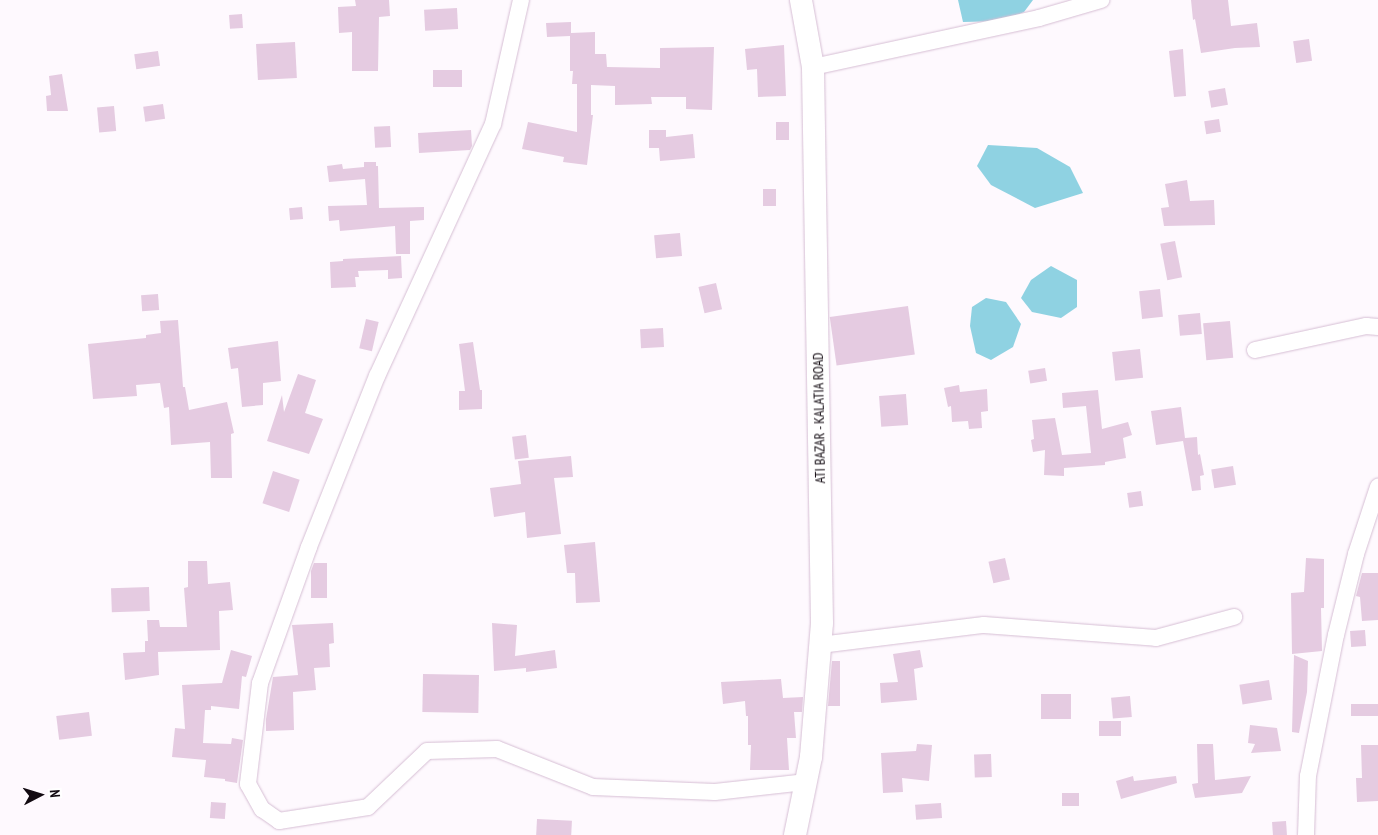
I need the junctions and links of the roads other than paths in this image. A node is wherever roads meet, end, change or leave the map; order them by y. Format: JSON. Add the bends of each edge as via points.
{"nodes":[{"id":1,"x":521,"y":0,"type":"edge"},
{"id":2,"x":800,"y":0,"type":"edge"},
{"id":3,"x":1101,"y":0,"type":"edge"},
{"id":4,"x":813,"y":67,"type":"junction"},
{"id":5,"x":1378,"y":327,"type":"edge"},
{"id":6,"x":1255,"y":350,"type":"dead end"},
{"id":7,"x":1378,"y":487,"type":"edge"},
{"id":8,"x":1234,"y":617,"type":"dead end"},
{"id":9,"x":820,"y":645,"type":"junction"},
{"id":10,"x":806,"y":782,"type":"junction"},
{"id":11,"x":795,"y":835,"type":"edge"},
{"id":12,"x":1306,"y":835,"type":"edge"}],
"edges":[{"from":1,"to":10,"type":"street","via":[[493,124],[377,376],[309,547],[260,683],[248,784],[262,809],[280,821],[368,807],[428,751],[497,749],[593,787],[715,792]]},
{"from":2,"to":4,"type":"main road","name":"ATI BAZAR - KALATIA ROAD"},
{"from":3,"to":4,"type":"street","via":[[1039,18]]},
{"from":4,"to":9,"type":"main road","name":"ATI BAZAR - KALATIA ROAD"},
{"from":5,"to":6,"type":"street","via":[[1366,326]]},
{"from":7,"to":12,"type":"street","via":[[1356,554],[1336,634],[1308,776]]},
{"from":8,"to":9,"type":"street","via":[[1156,638],[984,625]]},
{"from":9,"to":10,"type":"main road","name":"ATI BAZAR - KALATIA ROAD"},
{"from":10,"to":11,"type":"main road","name":"ATI BAZAR - KALATIA ROAD"}]}
